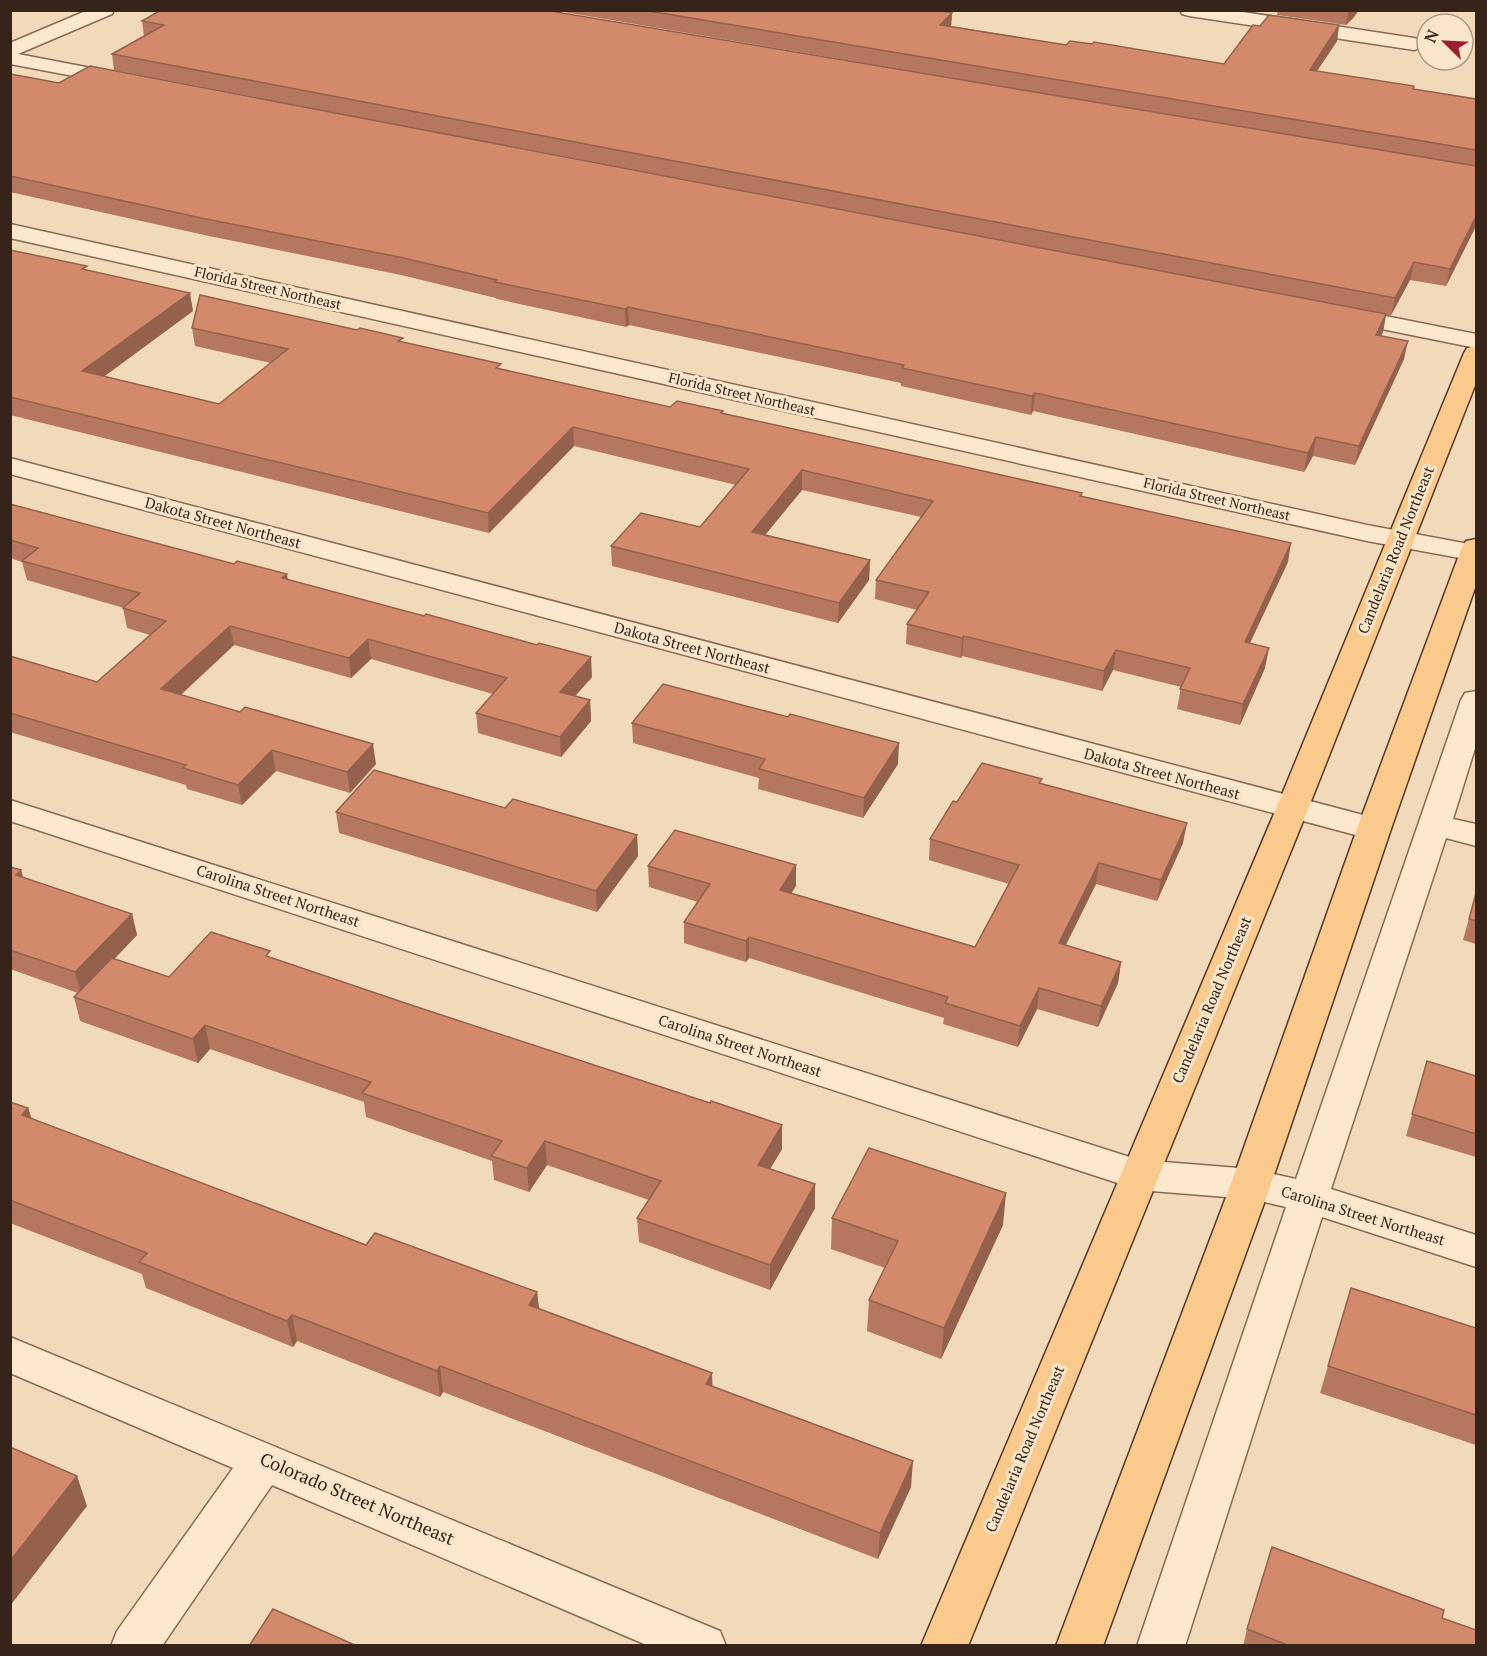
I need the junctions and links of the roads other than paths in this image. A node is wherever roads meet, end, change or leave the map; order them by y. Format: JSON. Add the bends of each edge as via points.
{"nodes":[{"id":1,"x":105,"y":10,"type":"edge"},
{"id":2,"x":1189,"y":10,"type":"edge"},
{"id":3,"x":1230,"y":13,"type":"edge"},
{"id":4,"x":1414,"y":44,"type":"dead end"},
{"id":5,"x":10,"y":50,"type":"edge"},
{"id":6,"x":10,"y":58,"type":"edge"},
{"id":7,"x":142,"y":83,"type":"edge"},
{"id":8,"x":10,"y":231,"type":"edge"},
{"id":9,"x":1315,"y":310,"type":"edge"},
{"id":10,"x":1476,"y":341,"type":"edge"},
{"id":11,"x":1476,"y":353,"type":"edge"},
{"id":12,"x":10,"y":466,"type":"edge"},
{"id":13,"x":1400,"y":540,"type":"junction"},
{"id":14,"x":1475,"y":550,"type":"edge"},
{"id":15,"x":1476,"y":700,"type":"edge"},
{"id":16,"x":1292,"y":808,"type":"junction"},
{"id":17,"x":10,"y":810,"type":"edge"},
{"id":18,"x":1435,"y":825,"type":"junction"},
{"id":19,"x":1374,"y":829,"type":"junction"},
{"id":20,"x":1476,"y":835,"type":"edge"},
{"id":21,"x":1139,"y":1175,"type":"junction"},
{"id":22,"x":1251,"y":1184,"type":"junction"},
{"id":23,"x":1309,"y":1197,"type":"junction"},
{"id":24,"x":1476,"y":1251,"type":"edge"},
{"id":25,"x":10,"y":1354,"type":"edge"},
{"id":26,"x":264,"y":1460,"type":"junction"},
{"id":27,"x":134,"y":1646,"type":"edge"},
{"id":28,"x":703,"y":1646,"type":"edge"},
{"id":29,"x":944,"y":1646,"type":"edge"},
{"id":30,"x":1079,"y":1646,"type":"edge"},
{"id":31,"x":1161,"y":1646,"type":"edge"}],
"edges":[{"from":1,"to":5,"type":"street"},
{"from":2,"to":3,"type":"street"},
{"from":3,"to":4,"type":"street"},
{"from":6,"to":7,"type":"street"},
{"from":8,"to":13,"type":"street","name":"Florida Street Northeast"},
{"from":9,"to":10,"type":"street"},
{"from":11,"to":13,"type":"main road","name":"Candelaria Road Northeast"},
{"from":12,"to":16,"type":"street","name":"Dakota Street Northeast"},
{"from":13,"to":14,"type":"street","name":"Florida Street Northeast"},
{"from":13,"to":16,"type":"main road","name":"Candelaria Road Northeast"},
{"from":14,"to":19,"type":"main road"},
{"from":15,"to":18,"type":"street"},
{"from":16,"to":19,"type":"street","name":"Dakota Street Northeast"},
{"from":16,"to":21,"type":"main road","name":"Candelaria Road Northeast"},
{"from":17,"to":21,"type":"street","name":"Carolina Street Northeast"},
{"from":18,"to":20,"type":"street"},
{"from":18,"to":23,"type":"street"},
{"from":19,"to":22,"type":"main road"},
{"from":21,"to":22,"type":"street","name":"Carolina Street Northeast"},
{"from":21,"to":29,"type":"main road","name":"Candelaria Road Northeast"},
{"from":22,"to":23,"type":"street","name":"Carolina Street Northeast"},
{"from":22,"to":30,"type":"main road"},
{"from":23,"to":24,"type":"street","name":"Carolina Street Northeast"},
{"from":23,"to":31,"type":"street"},
{"from":25,"to":26,"type":"street","name":"Colorado Street Northeast"},
{"from":26,"to":27,"type":"street"},
{"from":26,"to":28,"type":"street","name":"Colorado Street Northeast"}]}
